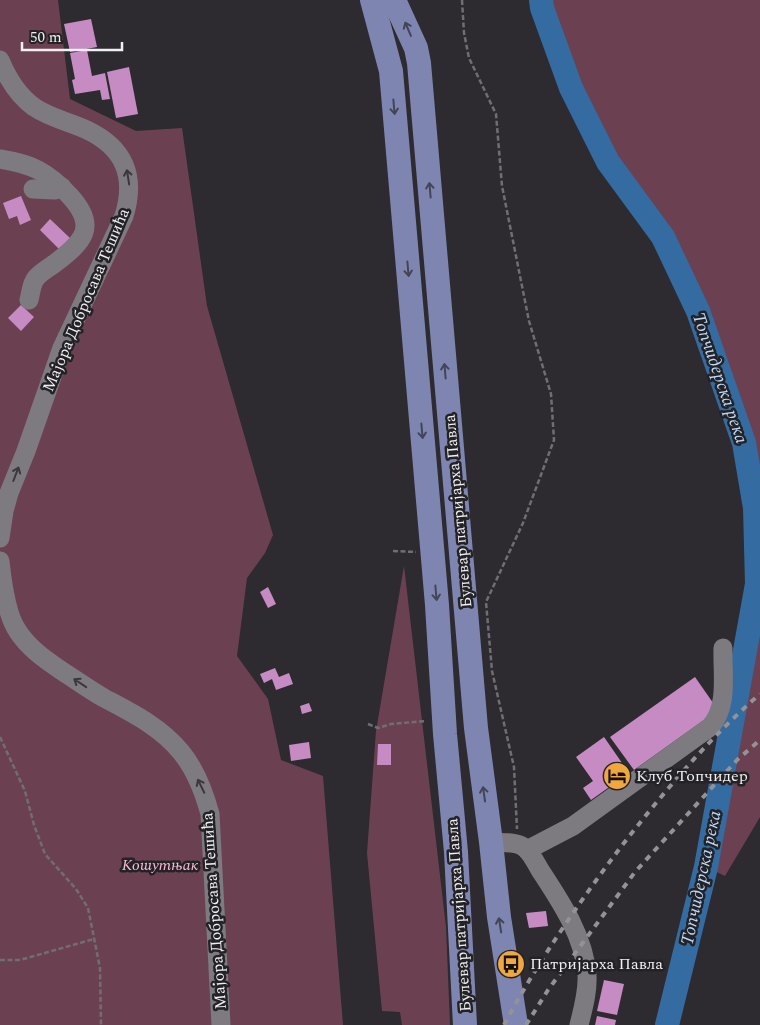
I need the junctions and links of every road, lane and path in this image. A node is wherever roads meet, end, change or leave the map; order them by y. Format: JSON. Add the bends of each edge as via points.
{"nodes":[{"id":1,"x":372,"y":0,"type":"edge"},
{"id":2,"x":394,"y":0,"type":"edge"},
{"id":3,"x":462,"y":0,"type":"edge"},
{"id":4,"x":0,"y":60,"type":"edge"},
{"id":5,"x":0,"y":158,"type":"edge"},
{"id":6,"x":62,"y":187,"type":"junction"},
{"id":7,"x":33,"y":189,"type":"dead end"},
{"id":8,"x":29,"y":300,"type":"dead end"},
{"id":9,"x":0,"y":538,"type":"edge"},
{"id":10,"x":393,"y":551,"type":"dead end"},
{"id":11,"x":417,"y":552,"type":"dead end"},
{"id":12,"x":0,"y":560,"type":"edge"},
{"id":13,"x":723,"y":648,"type":"dead end"},
{"id":14,"x":428,"y":721,"type":"dead end"},
{"id":15,"x":368,"y":724,"type":"dead end"},
{"id":16,"x":0,"y":737,"type":"edge"},
{"id":17,"x":491,"y":842,"type":"junction"},
{"id":18,"x":522,"y":847,"type":"junction"},
{"id":19,"x":94,"y":939,"type":"junction"},
{"id":20,"x":0,"y":960,"type":"edge"},
{"id":21,"x":101,"y":1025,"type":"edge"},
{"id":22,"x":222,"y":1025,"type":"edge"},
{"id":23,"x":465,"y":1025,"type":"edge"},
{"id":24,"x":516,"y":1025,"type":"edge"},
{"id":25,"x":579,"y":1025,"type":"edge"}],
"edges":[{"from":1,"to":23,"type":"main road","name":"Булевар патријарха Павла","one_way":true,"via":[[391,71],[437,605],[456,852]]},
{"from":17,"to":2,"type":"main road","name":"Булевар патријарха Павла","one_way":true,"via":[[476,728],[419,63],[416,48]]},
{"from":3,"to":18,"type":"path","via":[[469,58],[496,114],[502,186],[529,321],[551,394],[554,440],[524,523],[486,602],[492,671],[514,767]]},
{"from":9,"to":4,"type":"street","name":"Мајора Добросава Тешића","one_way":true,"via":[[4,511],[17,470],[62,348],[129,200],[127,169],[113,148],[88,131],[33,106],[13,84]]},
{"from":5,"to":6,"type":"street","via":[[38,168]]},
{"from":6,"to":7,"type":"street","via":[[55,190]]},
{"from":6,"to":8,"type":"street","via":[[83,212],[85,232],[77,245],[38,276],[32,284]]},
{"from":10,"to":11,"type":"path"},
{"from":22,"to":12,"type":"street","name":"Мајора Добросава Тешића","one_way":true,"via":[[210,814],[205,794],[182,752],[164,736],[144,720],[82,685],[30,647],[16,629],[3,586]]},
{"from":13,"to":18,"type":"street","via":[[722,706],[710,727],[572,826]]},
{"from":14,"to":15,"type":"path","via":[[378,728]]},
{"from":16,"to":19,"type":"path","via":[[25,791],[45,854],[88,908]]},
{"from":17,"to":18,"type":"street"},
{"from":24,"to":17,"type":"main road","name":"Булевар патријарха Павла","one_way":true},
{"from":18,"to":25,"type":"street","via":[[554,893],[580,942],[586,982]]},
{"from":19,"to":20,"type":"path","via":[[20,960]]},
{"from":19,"to":21,"type":"path","via":[[100,968]]}]}
